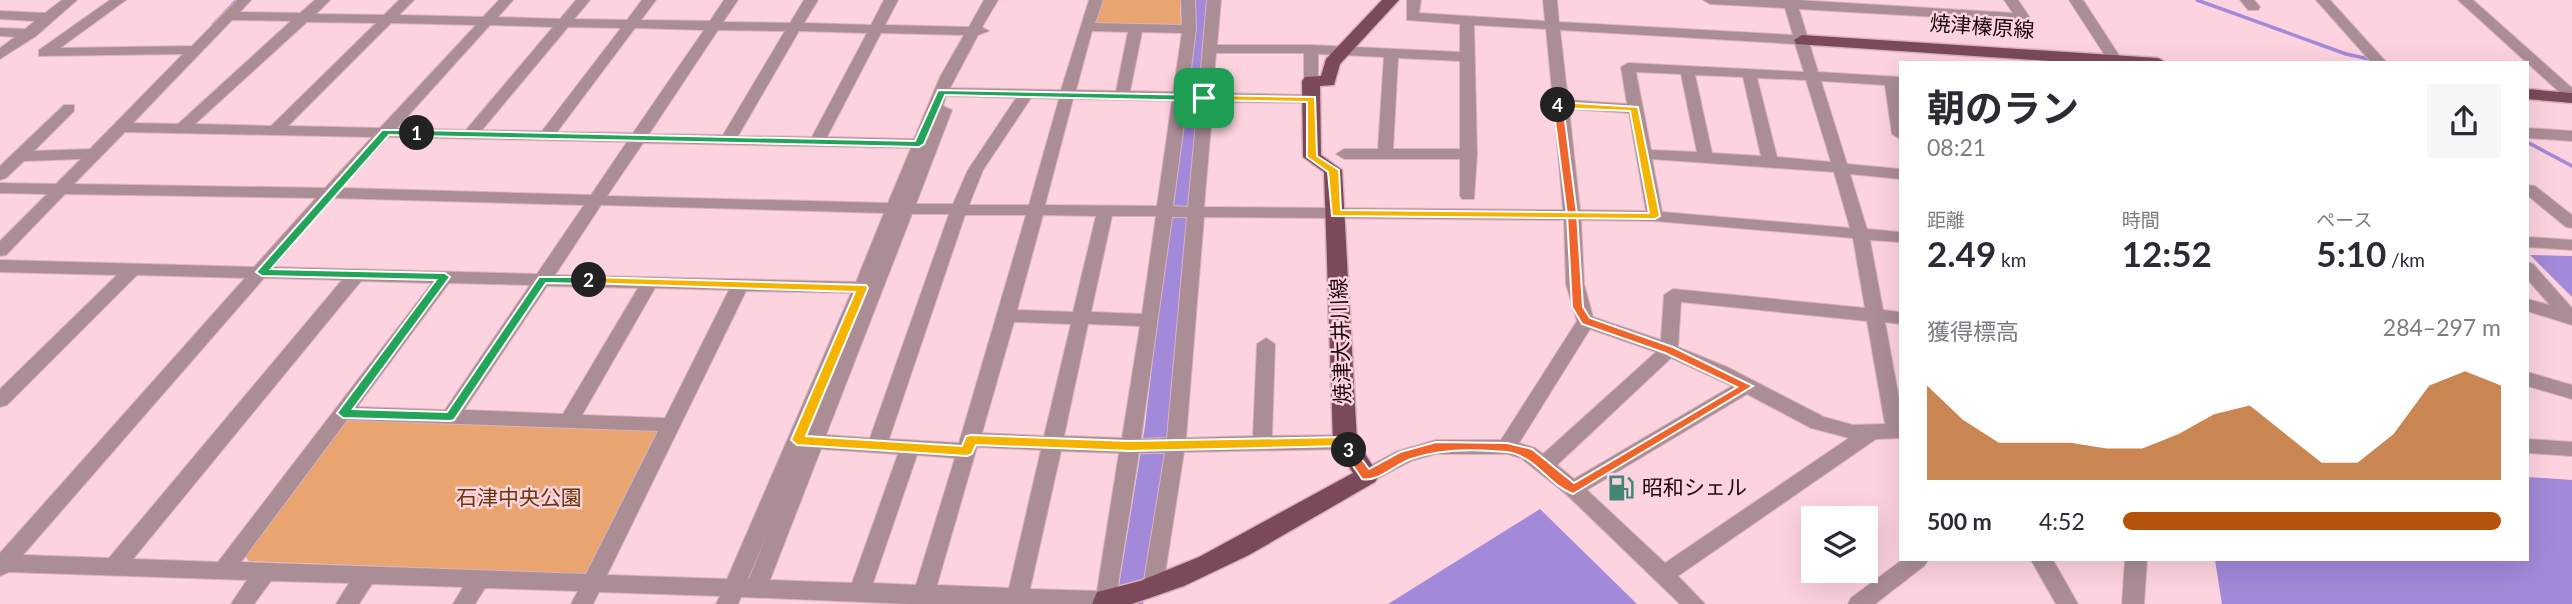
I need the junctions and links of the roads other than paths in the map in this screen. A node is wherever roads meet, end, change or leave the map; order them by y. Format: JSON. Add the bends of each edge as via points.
{"nodes":[{"id":1,"x":70,"y":0,"type":"edge"},
{"id":2,"x":119,"y":0,"type":"edge"},
{"id":3,"x":244,"y":0,"type":"edge"},
{"id":4,"x":323,"y":0,"type":"edge"},
{"id":5,"x":407,"y":0,"type":"edge"},
{"id":6,"x":506,"y":0,"type":"edge"},
{"id":7,"x":583,"y":0,"type":"edge"},
{"id":8,"x":649,"y":0,"type":"edge"},
{"id":9,"x":731,"y":0,"type":"edge"},
{"id":10,"x":811,"y":0,"type":"edge"},
{"id":11,"x":891,"y":0,"type":"edge"},
{"id":12,"x":991,"y":0,"type":"edge"},
{"id":13,"x":1003,"y":0,"type":"edge"},
{"id":14,"x":1096,"y":0,"type":"edge"},
{"id":15,"x":1188,"y":0,"type":"edge"},
{"id":16,"x":1213,"y":0,"type":"edge"},
{"id":17,"x":1391,"y":0,"type":"edge"},
{"id":18,"x":1414,"y":0,"type":"edge"},
{"id":19,"x":1550,"y":0,"type":"edge"},
{"id":20,"x":1710,"y":0,"type":"edge"},
{"id":21,"x":2011,"y":0,"type":"edge"},
{"id":22,"x":2076,"y":0,"type":"edge"},
{"id":23,"x":2323,"y":0,"type":"edge"},
{"id":24,"x":2465,"y":0,"type":"edge"},
{"id":25,"x":1728,"y":1,"type":"edge"},
{"id":26,"x":1790,"y":3,"type":"edge"},
{"id":27,"x":1,"y":15,"type":"edge"},
{"id":28,"x":228,"y":16,"type":"junction"},
{"id":29,"x":49,"y":17,"type":"junction"},
{"id":30,"x":304,"y":18,"type":"junction"},
{"id":31,"x":388,"y":19,"type":"junction"},
{"id":32,"x":488,"y":20,"type":"junction"},
{"id":33,"x":1467,"y":20,"type":"junction"},
{"id":34,"x":564,"y":22,"type":"junction"},
{"id":35,"x":631,"y":24,"type":"junction"},
{"id":36,"x":713,"y":25,"type":"junction"},
{"id":37,"x":795,"y":27,"type":"junction"},
{"id":38,"x":1087,"y":27,"type":"junction"},
{"id":39,"x":1552,"y":27,"type":"junction"},
{"id":40,"x":1136,"y":28,"type":"junction"},
{"id":41,"x":874,"y":29,"type":"junction"},
{"id":42,"x":1189,"y":29,"type":"junction"},
{"id":43,"x":977,"y":31,"type":"junction"},
{"id":44,"x":0,"y":32,"type":"edge"},
{"id":45,"x":29,"y":33,"type":"junction"},
{"id":46,"x":65,"y":35,"type":"junction"},
{"id":47,"x":1802,"y":40,"type":"junction"},
{"id":48,"x":1209,"y":48,"type":"junction"},
{"id":49,"x":1311,"y":49,"type":"junction"},
{"id":50,"x":195,"y":50,"type":"junction"},
{"id":51,"x":1342,"y":51,"type":"junction"},
{"id":52,"x":1391,"y":53,"type":"junction"},
{"id":53,"x":0,"y":55,"type":"edge"},
{"id":54,"x":1466,"y":57,"type":"junction"},
{"id":55,"x":2116,"y":61,"type":"edge"},
{"id":56,"x":2378,"y":61,"type":"edge"},
{"id":57,"x":1687,"y":69,"type":"junction"},
{"id":58,"x":1749,"y":72,"type":"junction"},
{"id":59,"x":1811,"y":75,"type":"junction"},
{"id":60,"x":1896,"y":80,"type":"edge"},
{"id":61,"x":1311,"y":90,"type":"junction"},
{"id":62,"x":947,"y":92,"type":"junction"},
{"id":63,"x":1025,"y":94,"type":"junction"},
{"id":64,"x":2529,"y":94,"type":"edge"},
{"id":65,"x":1069,"y":95,"type":"junction"},
{"id":66,"x":1122,"y":96,"type":"junction"},
{"id":67,"x":1180,"y":97,"type":"junction"},
{"id":68,"x":2572,"y":97,"type":"edge"},
{"id":69,"x":1204,"y":98,"type":"junction"},
{"id":70,"x":1558,"y":104,"type":"junction"},
{"id":71,"x":69,"y":108,"type":"dead end"},
{"id":72,"x":1634,"y":109,"type":"junction"},
{"id":73,"x":1899,"y":120,"type":"edge"},
{"id":74,"x":121,"y":127,"type":"junction"},
{"id":75,"x":182,"y":128,"type":"junction"},
{"id":76,"x":275,"y":130,"type":"junction"},
{"id":77,"x":386,"y":132,"type":"junction"},
{"id":78,"x":2529,"y":133,"type":"edge"},
{"id":79,"x":471,"y":134,"type":"junction"},
{"id":80,"x":546,"y":136,"type":"junction"},
{"id":81,"x":2572,"y":136,"type":"edge"},
{"id":82,"x":637,"y":138,"type":"junction"},
{"id":83,"x":728,"y":139,"type":"junction"},
{"id":84,"x":817,"y":142,"type":"junction"},
{"id":85,"x":919,"y":144,"type":"junction"},
{"id":86,"x":1385,"y":153,"type":"junction"},
{"id":87,"x":94,"y":154,"type":"junction"},
{"id":88,"x":1344,"y":154,"type":"dead end"},
{"id":89,"x":1469,"y":154,"type":"junction"},
{"id":90,"x":1643,"y":154,"type":"junction"},
{"id":91,"x":20,"y":156,"type":"junction"},
{"id":92,"x":1705,"y":156,"type":"junction"},
{"id":93,"x":1770,"y":161,"type":"junction"},
{"id":94,"x":1841,"y":167,"type":"junction"},
{"id":95,"x":1899,"y":174,"type":"edge"},
{"id":96,"x":0,"y":175,"type":"edge"},
{"id":97,"x":0,"y":188,"type":"edge"},
{"id":98,"x":61,"y":188,"type":"junction"},
{"id":99,"x":2529,"y":189,"type":"dead end"},
{"id":100,"x":330,"y":193,"type":"junction"},
{"id":101,"x":1468,"y":196,"type":"dead end"},
{"id":102,"x":595,"y":200,"type":"junction"},
{"id":103,"x":900,"y":209,"type":"junction"},
{"id":104,"x":961,"y":209,"type":"junction"},
{"id":105,"x":1037,"y":210,"type":"junction"},
{"id":106,"x":1105,"y":211,"type":"junction"},
{"id":107,"x":1165,"y":212,"type":"junction"},
{"id":108,"x":1195,"y":213,"type":"junction"},
{"id":109,"x":1335,"y":213,"type":"junction"},
{"id":110,"x":1572,"y":214,"type":"junction"},
{"id":111,"x":1655,"y":216,"type":"junction"},
{"id":112,"x":2572,"y":223,"type":"edge"},
{"id":113,"x":1860,"y":232,"type":"junction"},
{"id":114,"x":1899,"y":237,"type":"edge"},
{"id":115,"x":2529,"y":242,"type":"edge"},
{"id":116,"x":2572,"y":245,"type":"edge"},
{"id":117,"x":0,"y":251,"type":"edge"},
{"id":118,"x":0,"y":266,"type":"edge"},
{"id":119,"x":132,"y":270,"type":"junction"},
{"id":120,"x":2529,"y":270,"type":"edge"},
{"id":121,"x":262,"y":272,"type":"junction"},
{"id":122,"x":357,"y":274,"type":"junction"},
{"id":123,"x":445,"y":277,"type":"junction"},
{"id":124,"x":542,"y":279,"type":"junction"},
{"id":125,"x":650,"y":282,"type":"junction"},
{"id":126,"x":741,"y":284,"type":"junction"},
{"id":127,"x":862,"y":288,"type":"junction"},
{"id":128,"x":2529,"y":306,"type":"edge"},
{"id":129,"x":1876,"y":315,"type":"junction"},
{"id":130,"x":1007,"y":316,"type":"junction"},
{"id":131,"x":1081,"y":317,"type":"junction"},
{"id":132,"x":2571,"y":317,"type":"edge"},
{"id":133,"x":1899,"y":318,"type":"edge"},
{"id":134,"x":1150,"y":320,"type":"junction"},
{"id":135,"x":1586,"y":321,"type":"junction"},
{"id":136,"x":1266,"y":344,"type":"dead end"},
{"id":137,"x":1669,"y":350,"type":"junction"},
{"id":138,"x":2529,"y":380,"type":"edge"},
{"id":139,"x":1747,"y":386,"type":"junction"},
{"id":140,"x":2529,"y":388,"type":"edge"},
{"id":141,"x":2572,"y":392,"type":"edge"},
{"id":142,"x":0,"y":400,"type":"edge"},
{"id":143,"x":2572,"y":400,"type":"edge"},
{"id":144,"x":343,"y":413,"type":"junction"},
{"id":145,"x":450,"y":417,"type":"junction"},
{"id":146,"x":569,"y":421,"type":"junction"},
{"id":147,"x":673,"y":425,"type":"junction"},
{"id":148,"x":1898,"y":431,"type":"edge"},
{"id":149,"x":1868,"y":434,"type":"junction"},
{"id":150,"x":805,"y":441,"type":"junction"},
{"id":151,"x":1262,"y":442,"type":"junction"},
{"id":152,"x":1345,"y":442,"type":"junction"},
{"id":153,"x":1176,"y":443,"type":"junction"},
{"id":154,"x":877,"y":445,"type":"junction"},
{"id":155,"x":969,"y":445,"type":"junction"},
{"id":156,"x":1051,"y":445,"type":"junction"},
{"id":157,"x":1130,"y":446,"type":"junction"},
{"id":158,"x":2529,"y":446,"type":"edge"},
{"id":159,"x":910,"y":447,"type":"junction"},
{"id":160,"x":1507,"y":447,"type":"junction"},
{"id":161,"x":2572,"y":449,"type":"edge"},
{"id":162,"x":1545,"y":464,"type":"junction"},
{"id":163,"x":1367,"y":476,"type":"junction"},
{"id":164,"x":1573,"y":489,"type":"junction"},
{"id":165,"x":1916,"y":561,"type":"edge"},
{"id":166,"x":2043,"y":561,"type":"edge"},
{"id":167,"x":2136,"y":561,"type":"edge"},
{"id":168,"x":1,"y":564,"type":"edge"},
{"id":169,"x":114,"y":567,"type":"junction"},
{"id":170,"x":223,"y":571,"type":"junction"},
{"id":171,"x":265,"y":572,"type":"junction"},
{"id":172,"x":366,"y":575,"type":"junction"},
{"id":173,"x":1663,"y":575,"type":"junction"},
{"id":174,"x":479,"y":579,"type":"junction"},
{"id":175,"x":593,"y":583,"type":"junction"},
{"id":176,"x":1151,"y":589,"type":"junction"},
{"id":177,"x":739,"y":593,"type":"edge"},
{"id":178,"x":859,"y":593,"type":"junction"},
{"id":179,"x":826,"y":598,"type":"edge"},
{"id":180,"x":922,"y":600,"type":"edge"},
{"id":181,"x":1016,"y":601,"type":"edge"},
{"id":182,"x":1107,"y":601,"type":"edge"},
{"id":183,"x":242,"y":604,"type":"edge"},
{"id":184,"x":347,"y":604,"type":"edge"},
{"id":185,"x":464,"y":604,"type":"edge"},
{"id":186,"x":582,"y":604,"type":"edge"},
{"id":187,"x":1694,"y":604,"type":"edge"},
{"id":188,"x":1859,"y":604,"type":"edge"},
{"id":189,"x":2067,"y":604,"type":"edge"},
{"id":190,"x":2133,"y":604,"type":"edge"}],
"edges":[{"from":1,"to":29,"type":"street"},
{"from":2,"to":46,"type":"street"},
{"from":3,"to":28,"type":"street"},
{"from":4,"to":30,"type":"street"},
{"from":5,"to":31,"type":"street"},
{"from":6,"to":32,"type":"street"},
{"from":7,"to":34,"type":"street"},
{"from":8,"to":35,"type":"street"},
{"from":9,"to":36,"type":"street"},
{"from":10,"to":37,"type":"street"},
{"from":11,"to":41,"type":"street"},
{"from":12,"to":43,"type":"street"},
{"from":13,"to":43,"type":"street"},
{"from":14,"to":38,"type":"street"},
{"from":15,"to":42,"type":"street"},
{"from":16,"to":48,"type":"street"},
{"from":17,"to":51,"type":"main road"},
{"from":18,"to":33,"type":"street","via":[[1412,17]]},
{"from":19,"to":39,"type":"street"},
{"from":20,"to":25,"type":"street"},
{"from":21,"to":26,"type":"street","via":[[2023,18]]},
{"from":22,"to":55,"type":"street"},
{"from":23,"to":56,"type":"street"},
{"from":24,"to":68,"type":"street"},
{"from":25,"to":26,"type":"street"},
{"from":26,"to":47,"type":"street"},
{"from":27,"to":29,"type":"street"},
{"from":28,"to":30,"type":"street"},
{"from":28,"to":50,"type":"street"},
{"from":29,"to":45,"type":"street"},
{"from":30,"to":31,"type":"street"},
{"from":30,"to":75,"type":"street"},
{"from":31,"to":32,"type":"street"},
{"from":31,"to":76,"type":"street"},
{"from":32,"to":34,"type":"street"},
{"from":32,"to":77,"type":"street"},
{"from":33,"to":39,"type":"street"},
{"from":33,"to":54,"type":"street"},
{"from":34,"to":35,"type":"street"},
{"from":34,"to":79,"type":"street"},
{"from":35,"to":36,"type":"street"},
{"from":35,"to":80,"type":"street"},
{"from":36,"to":37,"type":"street"},
{"from":36,"to":82,"type":"street"},
{"from":37,"to":41,"type":"street"},
{"from":37,"to":83,"type":"street"},
{"from":38,"to":40,"type":"street"},
{"from":38,"to":65,"type":"street"},
{"from":39,"to":47,"type":"street"},
{"from":39,"to":70,"type":"street"},
{"from":40,"to":42,"type":"street"},
{"from":40,"to":66,"type":"street"},
{"from":41,"to":43,"type":"street"},
{"from":41,"to":84,"type":"street"},
{"from":42,"to":67,"type":"street"},
{"from":43,"to":62,"type":"street"},
{"from":44,"to":45,"type":"street"},
{"from":45,"to":46,"type":"street"},
{"from":45,"to":53,"type":"street"},
{"from":46,"to":50,"type":"street","via":[[44,53]]},
{"from":47,"to":55,"type":"main road","name":"焼津榛原線"},
{"from":47,"to":59,"type":"street"},
{"from":48,"to":49,"type":"street"},
{"from":48,"to":69,"type":"street"},
{"from":49,"to":51,"type":"street"},
{"from":49,"to":61,"type":"street"},
{"from":50,"to":74,"type":"street"},
{"from":51,"to":52,"type":"street"},
{"from":51,"to":61,"type":"main road","via":[[1332,63],[1328,81]]},
{"from":52,"to":54,"type":"street"},
{"from":52,"to":86,"type":"street"},
{"from":54,"to":89,"type":"street"},
{"from":57,"to":58,"type":"street"},
{"from":57,"to":72,"type":"street","via":[[1628,67]]},
{"from":57,"to":92,"type":"street"},
{"from":58,"to":59,"type":"street"},
{"from":58,"to":93,"type":"street"},
{"from":59,"to":60,"type":"street"},
{"from":59,"to":94,"type":"street"},
{"from":60,"to":73,"type":"street"},
{"from":61,"to":69,"type":"street"},
{"from":61,"to":109,"type":"main road","name":"焼津大井川線","via":[[1312,157],[1334,170]]},
{"from":62,"to":63,"type":"street"},
{"from":62,"to":85,"type":"street"},
{"from":62,"to":103,"type":"street"},
{"from":63,"to":65,"type":"street"},
{"from":63,"to":104,"type":"street","via":[[1013,119],[983,156]]},
{"from":64,"to":68,"type":"main road"},
{"from":65,"to":66,"type":"street"},
{"from":65,"to":105,"type":"street"},
{"from":66,"to":67,"type":"street"},
{"from":67,"to":69,"type":"street"},
{"from":67,"to":107,"type":"street"},
{"from":69,"to":108,"type":"street"},
{"from":70,"to":72,"type":"street"},
{"from":70,"to":110,"type":"street"},
{"from":71,"to":91,"type":"street"},
{"from":72,"to":90,"type":"street"},
{"from":74,"to":75,"type":"street"},
{"from":74,"to":87,"type":"street"},
{"from":75,"to":76,"type":"street"},
{"from":76,"to":77,"type":"street"},
{"from":77,"to":79,"type":"street"},
{"from":77,"to":100,"type":"street"},
{"from":78,"to":81,"type":"street"},
{"from":79,"to":80,"type":"street"},
{"from":80,"to":82,"type":"street"},
{"from":82,"to":83,"type":"street"},
{"from":82,"to":102,"type":"street"},
{"from":83,"to":84,"type":"street"},
{"from":84,"to":85,"type":"street"},
{"from":85,"to":103,"type":"street"},
{"from":86,"to":88,"type":"street"},
{"from":86,"to":89,"type":"street"},
{"from":87,"to":91,"type":"street"},
{"from":87,"to":98,"type":"street"},
{"from":89,"to":101,"type":"street"},
{"from":90,"to":92,"type":"street"},
{"from":90,"to":111,"type":"street"},
{"from":91,"to":96,"type":"street"},
{"from":92,"to":93,"type":"street"},
{"from":93,"to":94,"type":"street"},
{"from":94,"to":95,"type":"street"},
{"from":94,"to":113,"type":"street"},
{"from":97,"to":98,"type":"street"},
{"from":98,"to":100,"type":"street"},
{"from":98,"to":117,"type":"street"},
{"from":99,"to":112,"type":"street"},
{"from":100,"to":102,"type":"street"},
{"from":100,"to":121,"type":"street"},
{"from":102,"to":103,"type":"street"},
{"from":102,"to":124,"type":"street"},
{"from":103,"to":104,"type":"street"},
{"from":103,"to":127,"type":"street"},
{"from":103,"to":150,"type":"street"},
{"from":104,"to":105,"type":"street"},
{"from":104,"to":154,"type":"street"},
{"from":105,"to":106,"type":"street"},
{"from":105,"to":130,"type":"street"},
{"from":106,"to":107,"type":"street"},
{"from":106,"to":131,"type":"street"},
{"from":107,"to":108,"type":"street"},
{"from":107,"to":134,"type":"street"},
{"from":108,"to":109,"type":"street"},
{"from":108,"to":153,"type":"street"},
{"from":109,"to":110,"type":"street"},
{"from":109,"to":152,"type":"main road","name":"焼津大井川線"},
{"from":110,"to":111,"type":"street"},
{"from":110,"to":135,"type":"street","via":[[1578,307]]},
{"from":111,"to":113,"type":"street"},
{"from":113,"to":114,"type":"street"},
{"from":113,"to":129,"type":"street"},
{"from":115,"to":116,"type":"street"},
{"from":118,"to":119,"type":"street"},
{"from":119,"to":121,"type":"street"},
{"from":119,"to":142,"type":"street"},
{"from":120,"to":132,"type":"street"},
{"from":121,"to":122,"type":"street"},
{"from":121,"to":168,"type":"street"},
{"from":122,"to":123,"type":"street"},
{"from":122,"to":169,"type":"street"},
{"from":123,"to":124,"type":"street"},
{"from":123,"to":144,"type":"street"},
{"from":124,"to":125,"type":"street"},
{"from":124,"to":145,"type":"street"},
{"from":125,"to":126,"type":"street"},
{"from":125,"to":146,"type":"street"},
{"from":126,"to":127,"type":"street"},
{"from":126,"to":147,"type":"street"},
{"from":127,"to":150,"type":"street"},
{"from":128,"to":132,"type":"street"},
{"from":129,"to":133,"type":"street"},
{"from":129,"to":137,"type":"street","via":[[1674,295]]},
{"from":129,"to":148,"type":"street"},
{"from":130,"to":131,"type":"street"},
{"from":130,"to":155,"type":"street"},
{"from":131,"to":134,"type":"street"},
{"from":131,"to":156,"type":"street"},
{"from":134,"to":157,"type":"street"},
{"from":135,"to":137,"type":"street"},
{"from":135,"to":160,"type":"street"},
{"from":136,"to":151,"type":"street"},
{"from":137,"to":139,"type":"street"},
{"from":137,"to":162,"type":"street"},
{"from":138,"to":141,"type":"street"},
{"from":139,"to":149,"type":"street","via":[[1818,423]]},
{"from":139,"to":164,"type":"street"},
{"from":140,"to":143,"type":"street"},
{"from":144,"to":145,"type":"street"},
{"from":144,"to":170,"type":"street"},
{"from":145,"to":146,"type":"street"},
{"from":146,"to":147,"type":"street"},
{"from":147,"to":175,"type":"street"},
{"from":148,"to":149,"type":"street"},
{"from":149,"to":173,"type":"street"},
{"from":150,"to":154,"type":"street"},
{"from":150,"to":177,"type":"street"},
{"from":151,"to":152,"type":"street"},
{"from":151,"to":153,"type":"street"},
{"from":152,"to":163,"type":"main road"},
{"from":153,"to":157,"type":"street"},
{"from":153,"to":176,"type":"street"},
{"from":154,"to":159,"type":"street"},
{"from":155,"to":156,"type":"street"},
{"from":155,"to":159,"type":"street"},
{"from":155,"to":180,"type":"street"},
{"from":156,"to":157,"type":"street"},
{"from":156,"to":181,"type":"street"},
{"from":157,"to":182,"type":"street"},
{"from":158,"to":161,"type":"street"},
{"from":159,"to":178,"type":"street"},
{"from":160,"to":162,"type":"street"},
{"from":160,"to":163,"type":"street","via":[[1436,447],[1405,456]]},
{"from":162,"to":164,"type":"street"},
{"from":163,"to":176,"type":"main road","via":[[1208,565]]},
{"from":164,"to":173,"type":"street"},
{"from":165,"to":188,"type":"street"},
{"from":166,"to":189,"type":"street"},
{"from":167,"to":190,"type":"street"},
{"from":168,"to":169,"type":"street"},
{"from":169,"to":170,"type":"street"},
{"from":170,"to":171,"type":"street"},
{"from":171,"to":172,"type":"street"},
{"from":171,"to":183,"type":"street"},
{"from":172,"to":174,"type":"street"},
{"from":172,"to":184,"type":"street"},
{"from":173,"to":187,"type":"street"},
{"from":174,"to":175,"type":"street"},
{"from":174,"to":185,"type":"street"},
{"from":175,"to":177,"type":"street"},
{"from":175,"to":186,"type":"street"},
{"from":176,"to":182,"type":"main road"},
{"from":177,"to":179,"type":"street"},
{"from":178,"to":179,"type":"street"},
{"from":178,"to":180,"type":"street"},
{"from":180,"to":181,"type":"street"},
{"from":181,"to":182,"type":"street"}]}
